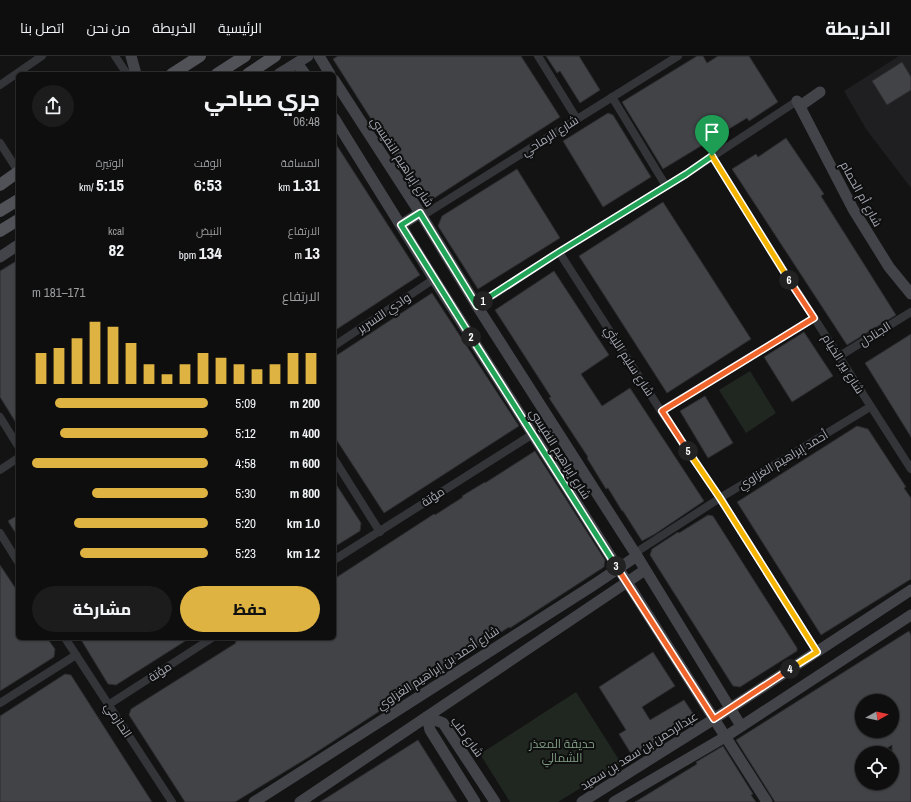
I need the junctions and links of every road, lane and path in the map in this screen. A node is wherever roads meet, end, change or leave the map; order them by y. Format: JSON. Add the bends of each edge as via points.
{"nodes":[{"id":1,"x":26,"y":56,"type":"edge"},
{"id":2,"x":42,"y":56,"type":"edge"},
{"id":3,"x":115,"y":56,"type":"edge"},
{"id":4,"x":131,"y":56,"type":"edge"},
{"id":5,"x":200,"y":56,"type":"edge"},
{"id":6,"x":208,"y":56,"type":"edge"},
{"id":7,"x":245,"y":56,"type":"edge"},
{"id":8,"x":276,"y":56,"type":"edge"},
{"id":9,"x":308,"y":56,"type":"edge"},
{"id":10,"x":320,"y":56,"type":"edge"},
{"id":11,"x":538,"y":56,"type":"edge"},
{"id":12,"x":678,"y":56,"type":"edge"},
{"id":13,"x":31,"y":63,"type":"junction"},
{"id":14,"x":297,"y":63,"type":"junction"},
{"id":15,"x":18,"y":72,"type":"edge"},
{"id":16,"x":126,"y":72,"type":"edge"},
{"id":17,"x":135,"y":72,"type":"edge"},
{"id":18,"x":175,"y":72,"type":"edge"},
{"id":19,"x":187,"y":72,"type":"edge"},
{"id":20,"x":220,"y":72,"type":"edge"},
{"id":21,"x":251,"y":72,"type":"edge"},
{"id":22,"x":281,"y":72,"type":"edge"},
{"id":23,"x":304,"y":72,"type":"edge"},
{"id":24,"x":329,"y":72,"type":"edge"},
{"id":25,"x":16,"y":74,"type":"edge"},
{"id":26,"x":0,"y":85,"type":"edge"},
{"id":27,"x":336,"y":85,"type":"edge"},
{"id":28,"x":820,"y":92,"type":"dead end"},
{"id":29,"x":612,"y":97,"type":"junction"},
{"id":30,"x":798,"y":103,"type":"junction"},
{"id":31,"x":577,"y":119,"type":"junction"},
{"id":32,"x":336,"y":121,"type":"edge"},
{"id":33,"x":0,"y":143,"type":"edge"},
{"id":34,"x":712,"y":156,"type":"junction"},
{"id":35,"x":16,"y":169,"type":"edge"},
{"id":36,"x":16,"y":173,"type":"edge"},
{"id":37,"x":0,"y":184,"type":"edge"},
{"id":38,"x":666,"y":186,"type":"junction"},
{"id":39,"x":16,"y":201,"type":"edge"},
{"id":40,"x":0,"y":211,"type":"edge"},
{"id":41,"x":421,"y":214,"type":"junction"},
{"id":42,"x":16,"y":221,"type":"edge"},
{"id":43,"x":401,"y":225,"type":"junction"},
{"id":44,"x":0,"y":231,"type":"edge"},
{"id":45,"x":16,"y":246,"type":"edge"},
{"id":46,"x":559,"y":252,"type":"junction"},
{"id":47,"x":0,"y":257,"type":"edge"},
{"id":48,"x":434,"y":279,"type":"junction"},
{"id":49,"x":911,"y":294,"type":"edge"},
{"id":50,"x":477,"y":306,"type":"junction"},
{"id":51,"x":911,"y":312,"type":"edge"},
{"id":52,"x":814,"y":318,"type":"junction"},
{"id":53,"x":336,"y":345,"type":"edge"},
{"id":54,"x":838,"y":356,"type":"junction"},
{"id":55,"x":870,"y":407,"type":"junction"},
{"id":56,"x":662,"y":411,"type":"junction"},
{"id":57,"x":0,"y":418,"type":"edge"},
{"id":58,"x":533,"y":434,"type":"junction"},
{"id":59,"x":16,"y":443,"type":"edge"},
{"id":60,"x":16,"y":459,"type":"edge"},
{"id":61,"x":336,"y":463,"type":"edge"},
{"id":62,"x":911,"y":469,"type":"edge"},
{"id":63,"x":0,"y":470,"type":"edge"},
{"id":64,"x":720,"y":498,"type":"junction"},
{"id":65,"x":380,"y":532,"type":"junction"},
{"id":66,"x":0,"y":533,"type":"edge"},
{"id":67,"x":636,"y":555,"type":"junction"},
{"id":68,"x":16,"y":559,"type":"edge"},
{"id":69,"x":336,"y":559,"type":"edge"},
{"id":70,"x":618,"y":569,"type":"junction"},
{"id":71,"x":645,"y":570,"type":"junction"},
{"id":72,"x":627,"y":582,"type":"junction"},
{"id":73,"x":909,"y":595,"type":"edge"},
{"id":74,"x":911,"y":615,"type":"edge"},
{"id":75,"x":66,"y":640,"type":"edge"},
{"id":76,"x":209,"y":640,"type":"edge"},
{"id":77,"x":817,"y":652,"type":"junction"},
{"id":78,"x":76,"y":655,"type":"junction"},
{"id":79,"x":0,"y":703,"type":"edge"},
{"id":80,"x":108,"y":705,"type":"junction"},
{"id":81,"x":729,"y":709,"type":"junction"},
{"id":82,"x":427,"y":717,"type":"junction"},
{"id":83,"x":714,"y":719,"type":"junction"},
{"id":84,"x":741,"y":726,"type":"junction"},
{"id":85,"x":725,"y":737,"type":"junction"},
{"id":86,"x":172,"y":802,"type":"edge"},
{"id":87,"x":254,"y":802,"type":"edge"},
{"id":88,"x":300,"y":802,"type":"edge"},
{"id":89,"x":475,"y":802,"type":"edge"},
{"id":90,"x":495,"y":802,"type":"edge"},
{"id":91,"x":582,"y":802,"type":"edge"},
{"id":92,"x":614,"y":802,"type":"edge"},
{"id":93,"x":767,"y":802,"type":"edge"}],
"edges":[{"from":1,"to":13,"type":"street"},
{"from":2,"to":13,"type":"street"},
{"from":3,"to":16,"type":"street"},
{"from":4,"to":17,"type":"street"},
{"from":5,"to":18,"type":"main road"},
{"from":6,"to":19,"type":"main road"},
{"from":7,"to":20,"type":"main road"},
{"from":8,"to":21,"type":"main road"},
{"from":9,"to":14,"type":"street"},
{"from":10,"to":24,"type":"street"},
{"from":11,"to":31,"type":"street"},
{"from":12,"to":29,"type":"street","name":"شارع الرماحي"},
{"from":13,"to":15,"type":"street"},
{"from":14,"to":22,"type":"street"},
{"from":14,"to":23,"type":"street"},
{"from":25,"to":26,"type":"street"},
{"from":27,"to":41,"type":"street","name":"شارع إبراهيم النفيسي"},
{"from":28,"to":30,"type":"street"},
{"from":29,"to":31,"type":"street","name":"شارع الرماحي"},
{"from":29,"to":38,"type":"street"},
{"from":30,"to":34,"type":"street"},
{"from":30,"to":49,"type":"street","name":"شارع أم الحمام","via":[[853,209],[889,267]]},
{"from":31,"to":41,"type":"street","name":"شارع الرماحي"},
{"from":32,"to":43,"type":"street","name":"شارع إبراهيم النفيسي"},
{"from":33,"to":35,"type":"street"},
{"from":34,"to":38,"type":"street"},
{"from":34,"to":52,"type":"street","name":"شارع بير الخيام"},
{"from":36,"to":37,"type":"main road"},
{"from":38,"to":46,"type":"street"},
{"from":39,"to":40,"type":"main road"},
{"from":41,"to":43,"type":"street"},
{"from":41,"to":50,"type":"street","name":"شارع إبراهيم النفيسي"},
{"from":42,"to":44,"type":"main road"},
{"from":43,"to":48,"type":"street","name":"شارع إبراهيم النفيسي"},
{"from":45,"to":47,"type":"street"},
{"from":46,"to":50,"type":"street"},
{"from":46,"to":56,"type":"street","name":"شارع سليم الليثي"},
{"from":48,"to":53,"type":"street","name":"وادي التسرير"},
{"from":48,"to":58,"type":"street","name":"شارع إبراهيم النفيسي"},
{"from":50,"to":67,"type":"street","name":"شارع إبراهيم النفيسي"},
{"from":51,"to":54,"type":"street","name":"الجنادل"},
{"from":52,"to":54,"type":"street","name":"شارع بير الخيام"},
{"from":52,"to":56,"type":"street"},
{"from":54,"to":55,"type":"street","name":"شارع بير الخيام"},
{"from":55,"to":62,"type":"street","name":"شارع بير الخيام"},
{"from":55,"to":64,"type":"street","name":"أحمد إبراهيم الغزاوي"},
{"from":56,"to":64,"type":"street","name":"شارع سليم الليثي"},
{"from":57,"to":59,"type":"street"},
{"from":58,"to":65,"type":"street","name":"مؤتة"},
{"from":58,"to":70,"type":"street","name":"شارع إبراهيم النفيسي"},
{"from":60,"to":63,"type":"street"},
{"from":61,"to":65,"type":"street"},
{"from":64,"to":67,"type":"street","name":"أحمد إبراهيم الغزاوي"},
{"from":64,"to":77,"type":"street","name":"شارع سليم الليثي"},
{"from":65,"to":69,"type":"street","name":"مؤتة"},
{"from":66,"to":68,"type":"street"},
{"from":67,"to":70,"type":"street","name":"شارع أحمد بن إبراهيم الغزاوي"},
{"from":67,"to":71,"type":"street","name":"شارع إبراهيم النفيسي"},
{"from":70,"to":72,"type":"street","name":"شارع إبراهيم النفيسي"},
{"from":70,"to":87,"type":"street","name":"شارع أحمد بن إبراهيم الغزاوي"},
{"from":71,"to":72,"type":"street"},
{"from":71,"to":81,"type":"street","name":"شارع إبراهيم النفيسي"},
{"from":72,"to":82,"type":"street"},
{"from":72,"to":83,"type":"street","name":"شارع إبراهيم النفيسي"},
{"from":73,"to":77,"type":"street","name":"عبدالرحمن بن سعد بن سعيد"},
{"from":74,"to":84,"type":"street"},
{"from":75,"to":78,"type":"street","name":"الحازمي"},
{"from":76,"to":80,"type":"street","name":"مؤتة"},
{"from":77,"to":81,"type":"street","name":"عبدالرحمن بن سعد بن سعيد"},
{"from":78,"to":79,"type":"street"},
{"from":78,"to":80,"type":"street","name":"الحازمي"},
{"from":80,"to":86,"type":"street","name":"الحازمي"},
{"from":81,"to":83,"type":"street","name":"عبدالرحمن بن سعد بن سعيد"},
{"from":81,"to":84,"type":"street","name":"شارع إبراهيم النفيسي"},
{"from":82,"to":88,"type":"street"},
{"from":82,"to":89,"type":"street","via":[[430,730]]},
{"from":82,"to":90,"type":"street","name":"شارع حلب","via":[[443,723]]},
{"from":83,"to":85,"type":"street","name":"شارع إبراهيم النفيسي"},
{"from":83,"to":91,"type":"street","name":"عبدالرحمن بن سعد بن سعيد"},
{"from":84,"to":85,"type":"street"},
{"from":85,"to":92,"type":"street"},
{"from":85,"to":93,"type":"street","name":"شارع إبراهيم النفيسي"}]}
